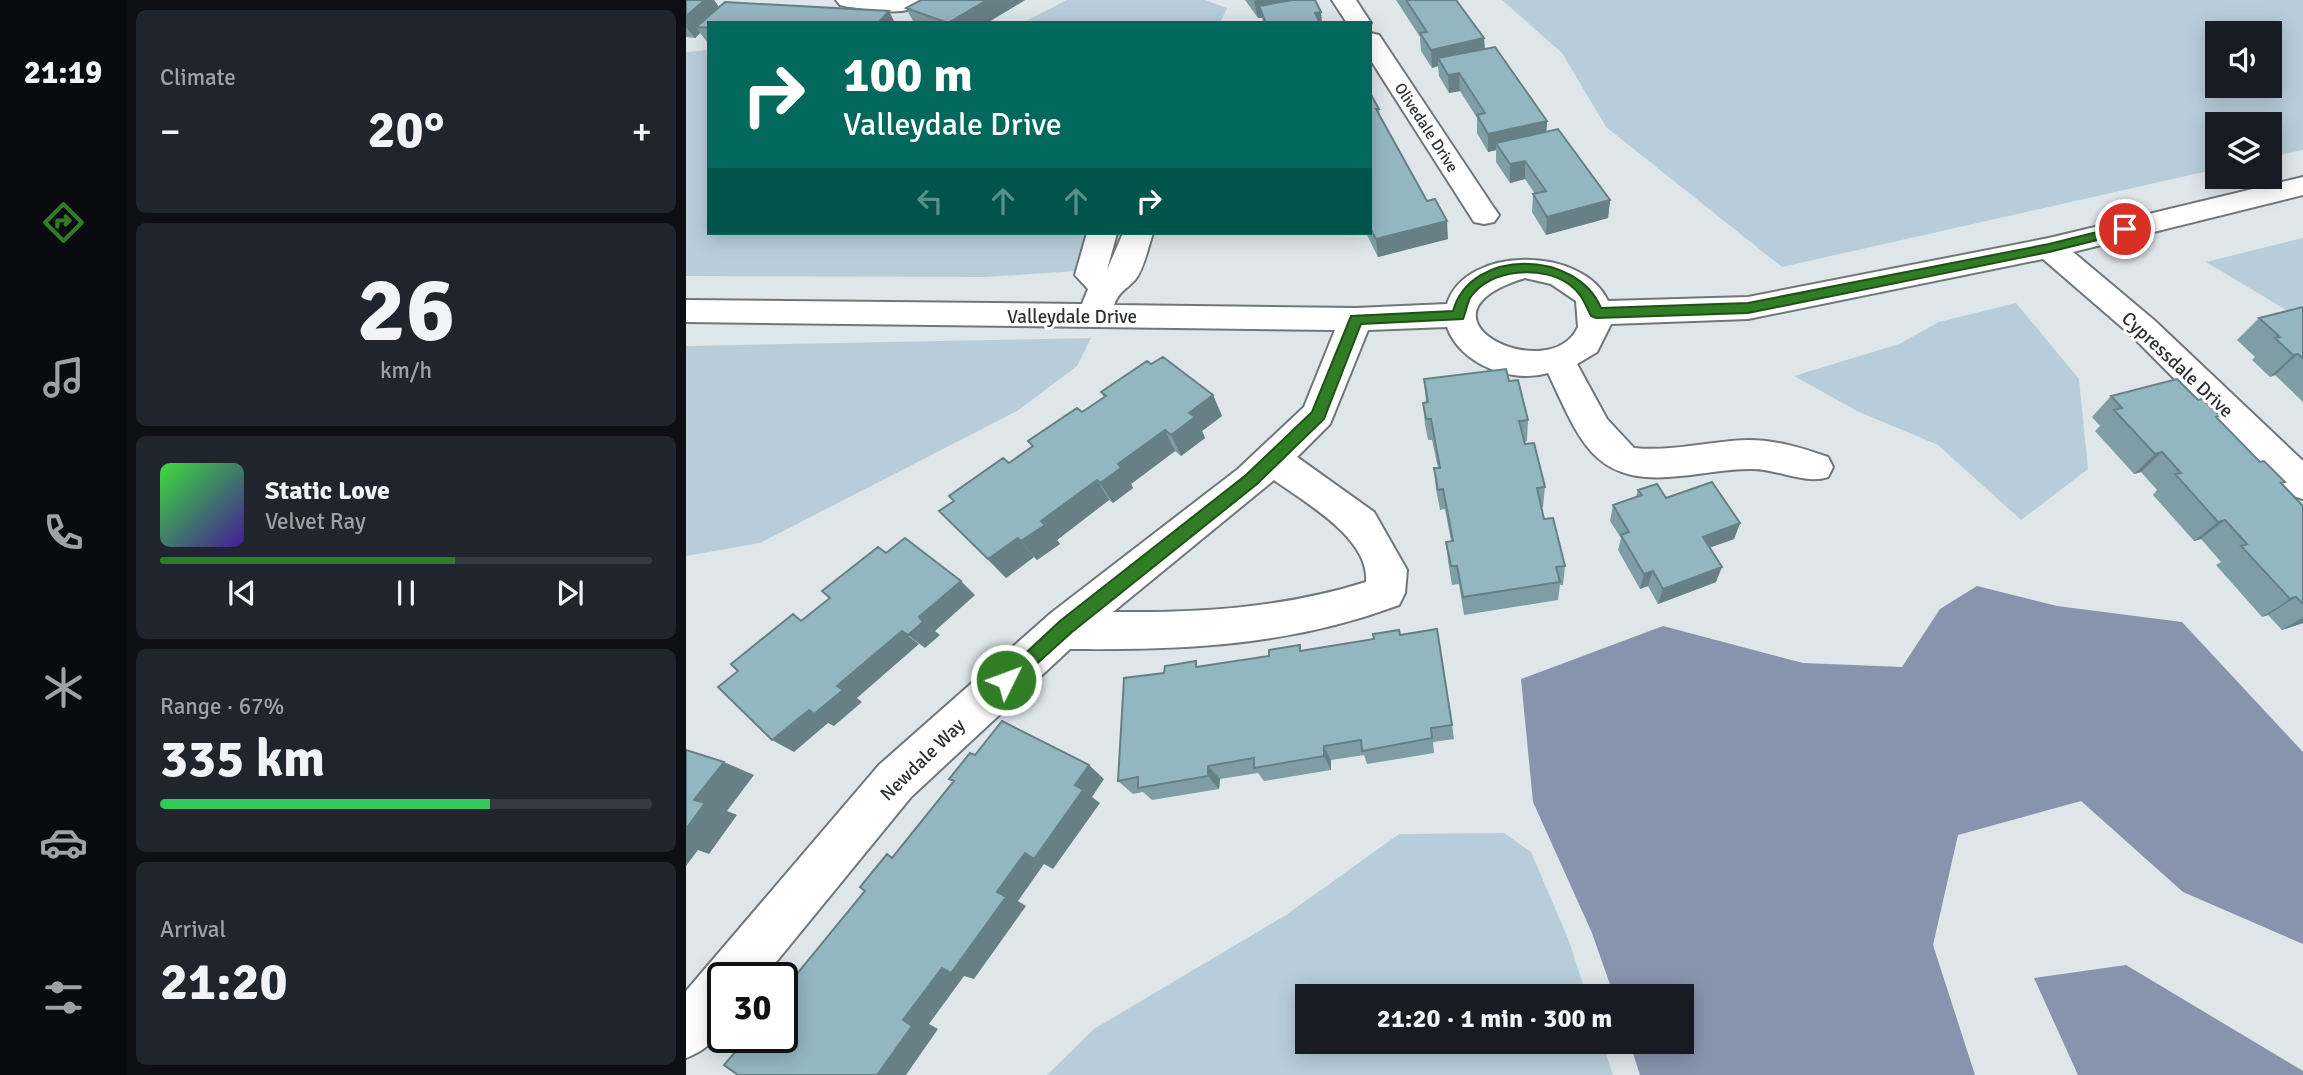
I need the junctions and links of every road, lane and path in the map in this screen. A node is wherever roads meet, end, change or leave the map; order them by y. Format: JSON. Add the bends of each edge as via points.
{"nodes":[{"id":1,"x":848,"y":0,"type":"edge"},
{"id":2,"x":911,"y":0,"type":"edge"},
{"id":3,"x":1344,"y":0,"type":"edge"},
{"id":4,"x":1358,"y":21,"type":"edge"},
{"id":5,"x":1372,"y":47,"type":"edge"},
{"id":6,"x":1383,"y":83,"type":"edge"},
{"id":7,"x":2303,"y":186,"type":"edge"},
{"id":8,"x":1484,"y":215,"type":"dead end"},
{"id":9,"x":1102,"y":235,"type":"edge"},
{"id":10,"x":1138,"y":235,"type":"edge"},
{"id":11,"x":2049,"y":248,"type":"junction"},
{"id":12,"x":1100,"y":301,"type":"junction"},
{"id":13,"x":686,"y":312,"type":"edge"},
{"id":14,"x":1596,"y":313,"type":"junction"},
{"id":15,"x":1458,"y":315,"type":"junction"},
{"id":16,"x":1356,"y":319,"type":"junction"},
{"id":17,"x":1558,"y":360,"type":"junction"},
{"id":18,"x":1272,"y":459,"type":"junction"},
{"id":19,"x":1815,"y":467,"type":"dead end"},
{"id":20,"x":2303,"y":484,"type":"edge"},
{"id":21,"x":1062,"y":630,"type":"junction"},
{"id":22,"x":743,"y":962,"type":"edge"},
{"id":23,"x":707,"y":1006,"type":"edge"},
{"id":24,"x":686,"y":1032,"type":"edge"}],
"edges":[{"from":1,"to":2,"type":"street","via":[[902,4]]},
{"from":3,"to":4,"type":"street"},
{"from":5,"to":6,"type":"street","name":"Olivedale Drive"},
{"from":6,"to":8,"type":"street","name":"Olivedale Drive"},
{"from":7,"to":11,"type":"street"},
{"from":9,"to":10,"type":"street"},
{"from":9,"to":12,"type":"street","via":[[1090,275]]},
{"from":10,"to":12,"type":"street","via":[[1123,274]]},
{"from":11,"to":14,"type":"street","via":[[1748,308]]},
{"from":11,"to":20,"type":"street","name":"Cypressdale Drive","via":[[2143,328]]},
{"from":12,"to":13,"type":"street","name":"Valleydale Drive"},
{"from":12,"to":16,"type":"street","name":"Valleydale Drive"},
{"from":14,"to":15,"type":"street","via":[[1589,295],[1572,280],[1525,268],[1499,272],[1478,282],[1464,297]]},
{"from":14,"to":17,"type":"street","via":[[1593,332],[1580,349]]},
{"from":15,"to":16,"type":"street","name":"Valleydale Drive"},
{"from":15,"to":17,"type":"street","via":[[1464,334],[1479,350],[1503,361],[1531,365]]},
{"from":16,"to":18,"type":"street","name":"Newdale Way","via":[[1318,415]]},
{"from":17,"to":19,"type":"street","via":[[1605,444],[1623,460],[1671,464],[1737,454],[1779,456]]},
{"from":18,"to":21,"type":"street","name":"Newdale Way"},
{"from":18,"to":21,"type":"street","via":[[1361,523],[1387,570],[1385,593],[1336,611],[1252,627],[1168,632]]},
{"from":21,"to":22,"type":"street","name":"Newdale Way","via":[[895,781]]},
{"from":23,"to":24,"type":"street"}]}
